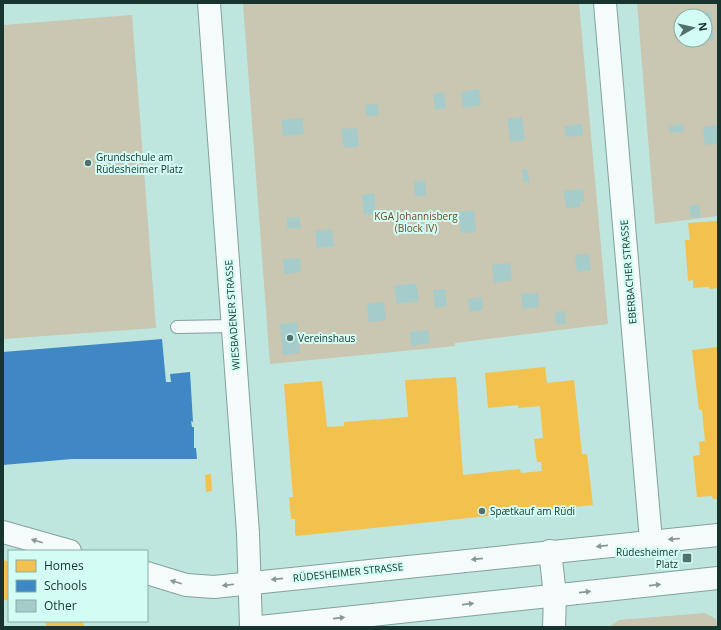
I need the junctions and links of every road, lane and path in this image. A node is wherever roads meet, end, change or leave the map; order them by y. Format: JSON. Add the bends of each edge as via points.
{"nodes":[{"id":1,"x":209,"y":3,"type":"edge"},
{"id":2,"x":605,"y":3,"type":"edge"},
{"id":3,"x":233,"y":326,"type":"junction"},
{"id":4,"x":177,"y":327,"type":"dead end"},
{"id":5,"x":3,"y":532,"type":"edge"},
{"id":6,"x":718,"y":535,"type":"edge"},
{"id":7,"x":651,"y":541,"type":"junction"},
{"id":8,"x":66,"y":550,"type":"edge"},
{"id":9,"x":550,"y":551,"type":"junction"},
{"id":10,"x":148,"y":573,"type":"edge"},
{"id":11,"x":718,"y":578,"type":"edge"},
{"id":12,"x":250,"y":582,"type":"junction"},
{"id":13,"x":555,"y":595,"type":"junction"},
{"id":14,"x":251,"y":627,"type":"edge"},
{"id":15,"x":260,"y":627,"type":"edge"},
{"id":16,"x":554,"y":627,"type":"edge"}],
"edges":[{"from":1,"to":3,"type":"street","name":"WIESBADENER STRASSE"},
{"from":2,"to":7,"type":"street","name":"EBERBACHER STRASSE"},
{"from":3,"to":4,"type":"lane"},
{"from":3,"to":12,"type":"street","name":"WIESBADENER STRASSE"},
{"from":8,"to":5,"type":"street","one_way":true},
{"from":6,"to":7,"type":"street","name":"RÜDESHEIMER STRASSE","one_way":true},
{"from":7,"to":9,"type":"street","name":"RÜDESHEIMER STRASSE","one_way":true},
{"from":9,"to":12,"type":"street","name":"RÜDESHEIMER STRASSE","one_way":true},
{"from":9,"to":13,"type":"street"},
{"from":12,"to":10,"type":"street","name":"RÜDESHEIMER STRASSE","one_way":true,"via":[[206,587],[186,585]]},
{"from":13,"to":11,"type":"street","one_way":true},
{"from":12,"to":14,"type":"street","name":"WIESBADENER STRASSE"},
{"from":15,"to":13,"type":"street","one_way":true},
{"from":13,"to":16,"type":"street"}]}
